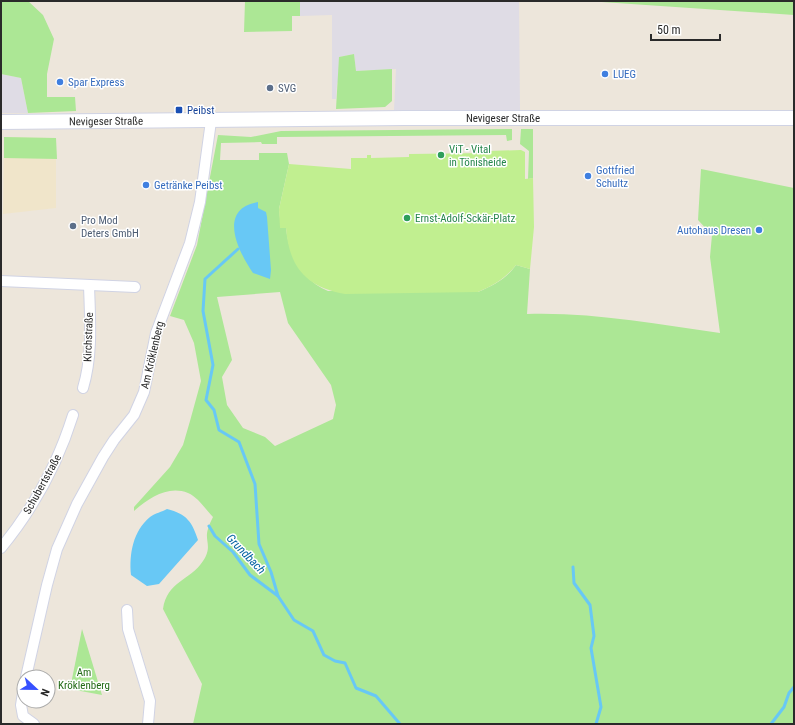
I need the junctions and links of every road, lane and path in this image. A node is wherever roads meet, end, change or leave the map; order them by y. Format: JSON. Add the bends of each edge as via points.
{"nodes":[{"id":1,"x":794,"y":118,"type":"edge"},
{"id":2,"x":211,"y":121,"type":"junction"},
{"id":3,"x":1,"y":122,"type":"edge"},
{"id":4,"x":1,"y":281,"type":"edge"},
{"id":5,"x":89,"y":285,"type":"junction"},
{"id":6,"x":135,"y":287,"type":"dead end"},
{"id":7,"x":83,"y":388,"type":"dead end"},
{"id":8,"x":73,"y":415,"type":"dead end"},
{"id":9,"x":1,"y":548,"type":"edge"},
{"id":10,"x":126,"y":610,"type":"dead end"},
{"id":11,"x":28,"y":669,"type":"edge"},
{"id":12,"x":22,"y":709,"type":"edge"},
{"id":13,"x":34,"y":724,"type":"edge"},
{"id":14,"x":148,"y":724,"type":"edge"}],
"edges":[{"from":1,"to":2,"type":"main road","name":"Nevigeser Straße","via":[[405,118]]},
{"from":2,"to":3,"type":"main road","name":"Nevigeser Straße"},
{"from":2,"to":11,"type":"street","name":"Am Kröklenberg","via":[[204,181],[190,243],[156,333],[144,392],[134,415],[114,440],[77,504],[57,549]]},
{"from":4,"to":5,"type":"street"},
{"from":5,"to":6,"type":"street"},
{"from":5,"to":7,"type":"street","name":"Kirchstraße","via":[[89,354]]},
{"from":8,"to":9,"type":"street","name":"Schubertstraße","via":[[65,440],[43,486]]},
{"from":10,"to":14,"type":"street","via":[[128,629],[150,701]]},
{"from":12,"to":13,"type":"street","via":[[23,716]]}]}
